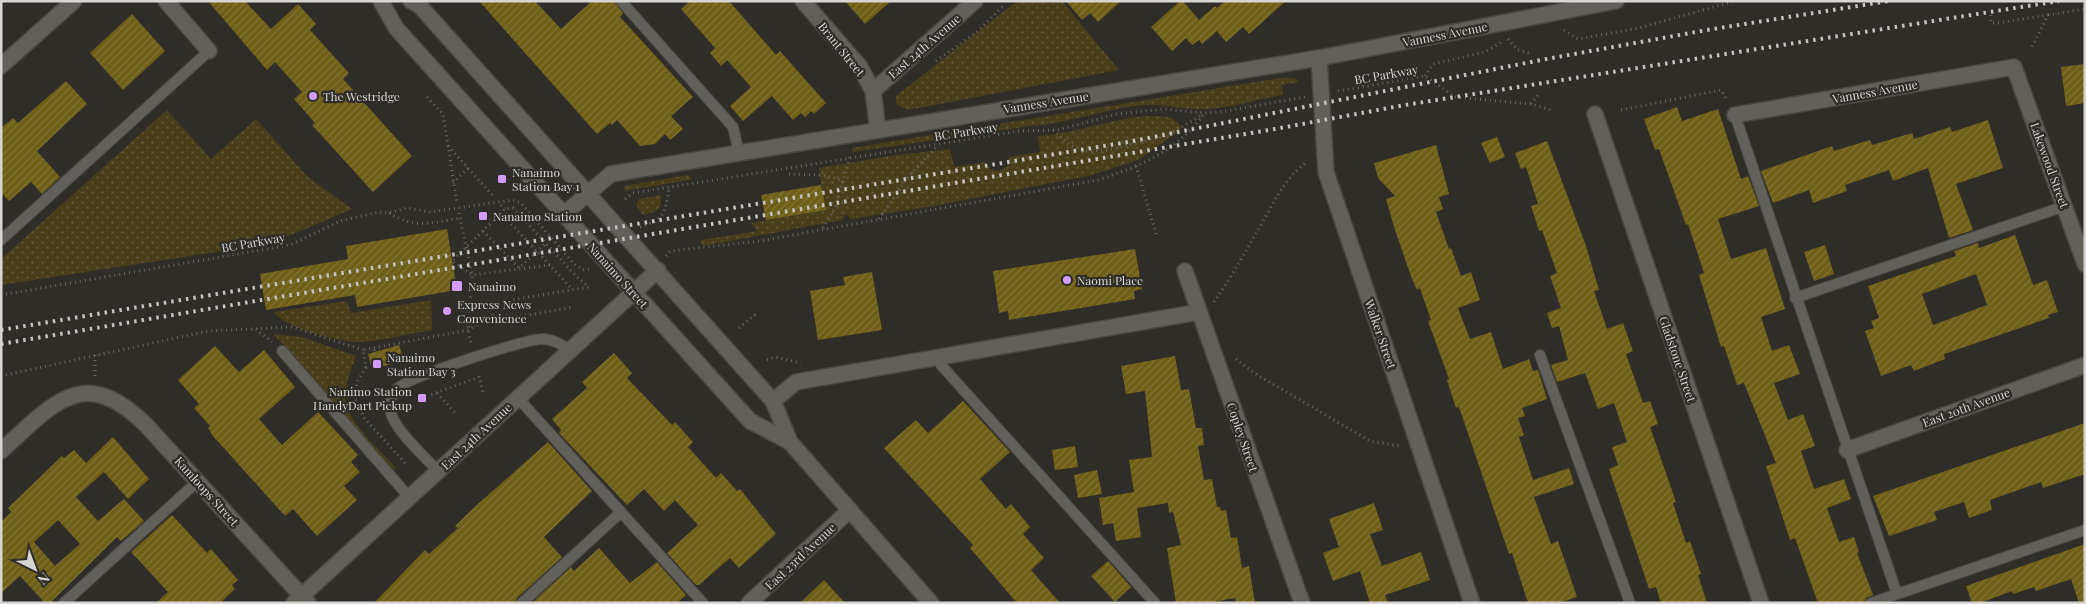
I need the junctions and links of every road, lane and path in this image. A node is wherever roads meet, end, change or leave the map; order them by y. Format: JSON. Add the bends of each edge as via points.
{"nodes":[{"id":1,"x":74,"y":1,"type":"edge"},
{"id":2,"x":166,"y":1,"type":"edge"},
{"id":3,"x":381,"y":1,"type":"edge"},
{"id":4,"x":411,"y":1,"type":"edge"},
{"id":5,"x":621,"y":1,"type":"edge"},
{"id":6,"x":802,"y":1,"type":"edge"},
{"id":7,"x":975,"y":1,"type":"edge"},
{"id":8,"x":1616,"y":1,"type":"edge"},
{"id":9,"x":1735,"y":1,"type":"edge"},
{"id":10,"x":1003,"y":6,"type":"dead end"},
{"id":11,"x":1540,"y":8,"type":"edge"},
{"id":12,"x":2085,"y":9,"type":"edge"},
{"id":13,"x":1991,"y":16,"type":"dead end"},
{"id":14,"x":2048,"y":16,"type":"junction"},
{"id":15,"x":1564,"y":30,"type":"dead end"},
{"id":16,"x":1577,"y":32,"type":"dead end"},
{"id":17,"x":1571,"y":34,"type":"junction"},
{"id":18,"x":1513,"y":38,"type":"dead end"},
{"id":19,"x":1508,"y":39,"type":"junction"},
{"id":20,"x":2032,"y":47,"type":"dead end"},
{"id":21,"x":209,"y":51,"type":"joint"},
{"id":22,"x":1532,"y":54,"type":"dead end"},
{"id":23,"x":1319,"y":58,"type":"junction"},
{"id":24,"x":933,"y":64,"type":"dead end"},
{"id":25,"x":1,"y":66,"type":"edge"},
{"id":26,"x":2014,"y":67,"type":"joint"},
{"id":27,"x":1425,"y":76,"type":"junction"},
{"id":28,"x":1722,"y":90,"type":"dead end"},
{"id":29,"x":873,"y":91,"type":"junction"},
{"id":30,"x":1335,"y":91,"type":"dead end"},
{"id":31,"x":1538,"y":95,"type":"dead end"},
{"id":32,"x":1311,"y":96,"type":"dead end"},
{"id":33,"x":427,"y":97,"type":"dead end"},
{"id":34,"x":1531,"y":104,"type":"junction"},
{"id":35,"x":1551,"y":110,"type":"dead end"},
{"id":36,"x":1621,"y":110,"type":"dead end"},
{"id":37,"x":1204,"y":113,"type":"junction"},
{"id":38,"x":1594,"y":114,"type":"dead end"},
{"id":39,"x":1735,"y":115,"type":"joint"},
{"id":40,"x":878,"y":130,"type":"junction"},
{"id":41,"x":1053,"y":130,"type":"junction"},
{"id":42,"x":447,"y":145,"type":"junction"},
{"id":43,"x":937,"y":145,"type":"junction"},
{"id":44,"x":1324,"y":151,"type":"junction"},
{"id":45,"x":739,"y":154,"type":"junction"},
{"id":46,"x":850,"y":157,"type":"junction"},
{"id":47,"x":1136,"y":166,"type":"junction"},
{"id":48,"x":468,"y":168,"type":"junction"},
{"id":49,"x":789,"y":174,"type":"dead end"},
{"id":50,"x":842,"y":181,"type":"junction"},
{"id":51,"x":453,"y":183,"type":"junction"},
{"id":52,"x":847,"y":184,"type":"dead end"},
{"id":53,"x":669,"y":188,"type":"junction"},
{"id":54,"x":589,"y":193,"type":"junction"},
{"id":55,"x":494,"y":197,"type":"dead end"},
{"id":56,"x":625,"y":198,"type":"dead end"},
{"id":57,"x":457,"y":203,"type":"dead end"},
{"id":58,"x":501,"y":205,"type":"dead end"},
{"id":59,"x":2065,"y":206,"type":"junction"},
{"id":60,"x":505,"y":209,"type":"junction"},
{"id":61,"x":388,"y":213,"type":"junction"},
{"id":62,"x":459,"y":213,"type":"dead end"},
{"id":63,"x":501,"y":213,"type":"junction"},
{"id":64,"x":564,"y":214,"type":"junction"},
{"id":65,"x":460,"y":218,"type":"junction"},
{"id":66,"x":878,"y":219,"type":"junction"},
{"id":67,"x":649,"y":226,"type":"dead end"},
{"id":68,"x":823,"y":229,"type":"junction"},
{"id":69,"x":482,"y":231,"type":"junction"},
{"id":70,"x":1157,"y":237,"type":"dead end"},
{"id":71,"x":1,"y":240,"type":"edge"},
{"id":72,"x":546,"y":243,"type":"junction"},
{"id":73,"x":466,"y":246,"type":"junction"},
{"id":74,"x":670,"y":250,"type":"dead end"},
{"id":75,"x":538,"y":251,"type":"junction"},
{"id":76,"x":569,"y":256,"type":"junction"},
{"id":77,"x":578,"y":259,"type":"dead end"},
{"id":78,"x":550,"y":264,"type":"junction"},
{"id":79,"x":2085,"y":264,"type":"edge"},
{"id":80,"x":593,"y":266,"type":"dead end"},
{"id":81,"x":519,"y":268,"type":"junction"},
{"id":82,"x":658,"y":270,"type":"junction"},
{"id":83,"x":1185,"y":271,"type":"dead end"},
{"id":84,"x":472,"y":275,"type":"junction"},
{"id":85,"x":573,"y":289,"type":"junction"},
{"id":86,"x":633,"y":292,"type":"junction"},
{"id":87,"x":1,"y":295,"type":"edge"},
{"id":88,"x":1795,"y":298,"type":"junction"},
{"id":89,"x":491,"y":304,"type":"junction"},
{"id":90,"x":470,"y":307,"type":"junction"},
{"id":91,"x":573,"y":307,"type":"dead end"},
{"id":92,"x":1199,"y":312,"type":"junction"},
{"id":93,"x":756,"y":314,"type":"dead end"},
{"id":94,"x":493,"y":321,"type":"junction"},
{"id":95,"x":255,"y":328,"type":"junction"},
{"id":96,"x":739,"y":328,"type":"dead end"},
{"id":97,"x":468,"y":330,"type":"junction"},
{"id":98,"x":472,"y":343,"type":"dead end"},
{"id":99,"x":1211,"y":344,"type":"junction"},
{"id":100,"x":374,"y":348,"type":"dead end"},
{"id":101,"x":363,"y":350,"type":"dead end"},
{"id":102,"x":570,"y":350,"type":"junction"},
{"id":103,"x":282,"y":351,"type":"joint"},
{"id":104,"x":95,"y":355,"type":"junction"},
{"id":105,"x":938,"y":356,"type":"junction"},
{"id":106,"x":1540,"y":356,"type":"dead end"},
{"id":107,"x":2085,"y":365,"type":"edge"},
{"id":108,"x":366,"y":367,"type":"dead end"},
{"id":109,"x":478,"y":371,"type":"dead end"},
{"id":110,"x":1,"y":376,"type":"edge"},
{"id":111,"x":479,"y":377,"type":"junction"},
{"id":112,"x":483,"y":392,"type":"dead end"},
{"id":113,"x":95,"y":393,"type":"junction"},
{"id":114,"x":437,"y":393,"type":"junction"},
{"id":115,"x":422,"y":398,"type":"dead end"},
{"id":116,"x":518,"y":398,"type":"junction"},
{"id":117,"x":773,"y":401,"type":"junction"},
{"id":118,"x":457,"y":415,"type":"dead end"},
{"id":119,"x":790,"y":442,"type":"junction"},
{"id":120,"x":1418,"y":445,"type":"junction"},
{"id":121,"x":1847,"y":450,"type":"junction"},
{"id":122,"x":1,"y":451,"type":"edge"},
{"id":123,"x":438,"y":471,"type":"junction"},
{"id":124,"x":198,"y":481,"type":"junction"},
{"id":125,"x":409,"y":497,"type":"junction"},
{"id":126,"x":850,"y":510,"type":"junction"},
{"id":127,"x":620,"y":513,"type":"junction"},
{"id":128,"x":2085,"y":530,"type":"edge"},
{"id":129,"x":1897,"y":594,"type":"junction"},
{"id":130,"x":301,"y":600,"type":"edge"},
{"id":131,"x":64,"y":603,"type":"edge"},
{"id":132,"x":522,"y":603,"type":"edge"},
{"id":133,"x":703,"y":603,"type":"edge"},
{"id":134,"x":749,"y":603,"type":"edge"},
{"id":135,"x":931,"y":603,"type":"edge"},
{"id":136,"x":1155,"y":603,"type":"edge"},
{"id":137,"x":1302,"y":603,"type":"edge"},
{"id":138,"x":1472,"y":603,"type":"edge"},
{"id":139,"x":1630,"y":603,"type":"edge"},
{"id":140,"x":1761,"y":603,"type":"edge"},
{"id":141,"x":1871,"y":603,"type":"edge"}],
"edges":[{"from":1,"to":25,"type":"street"},
{"from":2,"to":21,"type":"street"},
{"from":3,"to":64,"type":"street","name":"Nanaimo Street","via":[[396,28]]},
{"from":4,"to":54,"type":"street","name":"Nanaimo Street","via":[[420,6]]},
{"from":5,"to":45,"type":"lane","via":[[733,127]]},
{"from":6,"to":29,"type":"street","name":"Brant Street","via":[[860,67]]},
{"from":7,"to":29,"type":"street","name":"East 24th Avenue"},
{"from":8,"to":11,"type":"street","name":"Vanness Avenue"},
{"from":9,"to":17,"type":"path","via":[[1639,28],[1578,39]]},
{"from":10,"to":24,"type":"path","via":[[978,31]]},
{"from":11,"to":23,"type":"street","name":"Vanness Avenue"},
{"from":12,"to":14,"type":"path"},
{"from":13,"to":14,"type":"path","via":[[1991,23],[1997,23]]},
{"from":14,"to":20,"type":"path"},
{"from":15,"to":17,"type":"path"},
{"from":16,"to":17,"type":"path"},
{"from":18,"to":19,"type":"path"},
{"from":19,"to":22,"type":"path","via":[[1518,50]]},
{"from":19,"to":27,"type":"path","via":[[1485,52],[1433,64]]},
{"from":21,"to":71,"type":"lane"},
{"from":23,"to":40,"type":"street","name":"Vanness Avenue"},
{"from":23,"to":44,"type":"street","name":"Walker Street"},
{"from":26,"to":39,"type":"street","name":"Vanness Avenue"},
{"from":26,"to":59,"type":"street","name":"Lakewood Street"},
{"from":27,"to":30,"type":"path","name":"BC Parkway"},
{"from":27,"to":34,"type":"path","name":"BC Parkway","via":[[1455,97]]},
{"from":28,"to":36,"type":"path"},
{"from":29,"to":40,"type":"street","name":"Brant Street"},
{"from":31,"to":34,"type":"path"},
{"from":32,"to":37,"type":"path","name":"BC Parkway"},
{"from":33,"to":42,"type":"path","via":[[443,114]]},
{"from":34,"to":35,"type":"path","name":"BC Parkway"},
{"from":37,"to":41,"type":"path","name":"BC Parkway","via":[[1144,110]]},
{"from":37,"to":41,"type":"path","via":[[1166,136],[1109,150],[1079,149]]},
{"from":37,"to":47,"type":"path","via":[[1184,138]]},
{"from":38,"to":140,"type":"street","name":"Gladstone Street"},
{"from":39,"to":88,"type":"lane"},
{"from":40,"to":45,"type":"street","name":"Vanness Avenue"},
{"from":41,"to":43,"type":"path","name":"BC Parkway","via":[[1020,131]]},
{"from":42,"to":48,"type":"path"},
{"from":42,"to":51,"type":"path"},
{"from":43,"to":46,"type":"path","name":"BC Parkway"},
{"from":43,"to":66,"type":"path","via":[[909,176]]},
{"from":44,"to":92,"type":"path","via":[[1300,167],[1282,188],[1229,280],[1212,305]]},
{"from":44,"to":120,"type":"street","name":"Walker Street","via":[[1326,172]]},
{"from":45,"to":54,"type":"street","name":"Vanness Avenue","via":[[611,174]]},
{"from":46,"to":50,"type":"path"},
{"from":46,"to":53,"type":"path","name":"BC Parkway"},
{"from":47,"to":66,"type":"path","via":[[1098,180]]},
{"from":47,"to":70,"type":"path"},
{"from":48,"to":51,"type":"path"},
{"from":48,"to":55,"type":"path"},
{"from":49,"to":50,"type":"path"},
{"from":50,"to":52,"type":"path"},
{"from":50,"to":68,"type":"path"},
{"from":51,"to":57,"type":"path"},
{"from":53,"to":56,"type":"path","name":"BC Parkway","via":[[633,193]]},
{"from":53,"to":67,"type":"path","via":[[666,208]]},
{"from":54,"to":64,"type":"street","name":"Vanness Avenue"},
{"from":54,"to":82,"type":"street","name":"Nanaimo Street"},
{"from":58,"to":60,"type":"path"},
{"from":59,"to":79,"type":"street","name":"Lakewood Street"},
{"from":59,"to":88,"type":"lane"},
{"from":60,"to":63,"type":"path"},
{"from":60,"to":72,"type":"path","via":[[513,208]]},
{"from":61,"to":65,"type":"path","via":[[402,221],[421,225]]},
{"from":61,"to":76,"type":"path","name":"BC Parkway","via":[[407,208],[430,212],[517,201]]},
{"from":61,"to":87,"type":"path","name":"BC Parkway","via":[[378,212],[340,221],[290,245]]},
{"from":62,"to":65,"type":"path"},
{"from":63,"to":69,"type":"path"},
{"from":63,"to":75,"type":"path"},
{"from":64,"to":86,"type":"street","name":"Nanaimo Street"},
{"from":65,"to":73,"type":"path"},
{"from":66,"to":68,"type":"path"},
{"from":68,"to":74,"type":"path","via":[[760,241]]},
{"from":69,"to":73,"type":"path"},
{"from":69,"to":81,"type":"path"},
{"from":72,"to":75,"type":"path"},
{"from":72,"to":85,"type":"path","via":[[589,287]]},
{"from":73,"to":84,"type":"path"},
{"from":73,"to":84,"type":"path","via":[[452,261]]},
{"from":75,"to":78,"type":"path"},
{"from":75,"to":81,"type":"path"},
{"from":76,"to":77,"type":"path","name":"BC Parkway"},
{"from":76,"to":80,"type":"path","name":"BC Parkway","via":[[580,269],[587,270]]},
{"from":78,"to":81,"type":"path"},
{"from":78,"to":85,"type":"path"},
{"from":81,"to":84,"type":"path"},
{"from":82,"to":86,"type":"street","name":"East 24th Avenue"},
{"from":82,"to":117,"type":"street","name":"Nanaimo Street"},
{"from":83,"to":92,"type":"street","name":"Copley Street"},
{"from":84,"to":90,"type":"path"},
{"from":85,"to":89,"type":"path"},
{"from":86,"to":102,"type":"street","name":"East 24th Avenue"},
{"from":86,"to":119,"type":"street","name":"Nanaimo Street","via":[[750,421]]},
{"from":88,"to":121,"type":"lane"},
{"from":89,"to":90,"type":"path"},
{"from":89,"to":94,"type":"path"},
{"from":90,"to":97,"type":"path"},
{"from":91,"to":94,"type":"path"},
{"from":92,"to":99,"type":"street","name":"Copley Street"},
{"from":92,"to":105,"type":"street"},
{"from":93,"to":96,"type":"path"},
{"from":94,"to":97,"type":"path"},
{"from":95,"to":101,"type":"path","via":[[292,327]]},
{"from":95,"to":103,"type":"path"},
{"from":95,"to":104,"type":"path","via":[[208,331]]},
{"from":97,"to":98,"type":"path"},
{"from":99,"to":120,"type":"path","via":[[1370,441],[1395,447]]},
{"from":99,"to":137,"type":"street","name":"Copley Street"},
{"from":100,"to":108,"type":"path","via":[[377,364]]},
{"from":102,"to":116,"type":"street","name":"East 24th Avenue"},
{"from":102,"to":123,"type":"lane","via":[[555,341],[542,339],[475,358],[399,388],[390,399],[390,410],[399,428]]},
{"from":103,"to":125,"type":"lane"},
{"from":104,"to":110,"type":"path"},
{"from":104,"to":113,"type":"path"},
{"from":105,"to":117,"type":"street","via":[[796,382]]},
{"from":105,"to":136,"type":"lane","via":[[941,365]]},
{"from":106,"to":139,"type":"lane"},
{"from":107,"to":121,"type":"street","name":"East 20th Avenue"},
{"from":109,"to":111,"type":"path"},
{"from":111,"to":112,"type":"path"},
{"from":111,"to":114,"type":"path"},
{"from":113,"to":122,"type":"street","via":[[70,395],[49,407]]},
{"from":113,"to":124,"type":"street","name":"Kamloops Street","via":[[113,398],[129,408]]},
{"from":114,"to":115,"type":"path"},
{"from":114,"to":118,"type":"path"},
{"from":116,"to":123,"type":"street","name":"East 24th Avenue"},
{"from":116,"to":127,"type":"lane"},
{"from":117,"to":119,"type":"street","name":"Nanaimo Street"},
{"from":119,"to":126,"type":"street","name":"Nanaimo Street"},
{"from":120,"to":138,"type":"street","name":"Walker Street"},
{"from":121,"to":129,"type":"lane"},
{"from":123,"to":125,"type":"street","name":"East 24th Avenue"},
{"from":124,"to":130,"type":"street","name":"Kamloops Street"},
{"from":124,"to":131,"type":"lane"},
{"from":125,"to":130,"type":"street","name":"East 24th Avenue"},
{"from":126,"to":134,"type":"street","name":"East 23rd Avenue"},
{"from":126,"to":135,"type":"street","name":"Nanaimo Street"},
{"from":127,"to":132,"type":"lane"},
{"from":127,"to":133,"type":"lane"},
{"from":128,"to":129,"type":"lane"},
{"from":129,"to":141,"type":"lane"}]}
